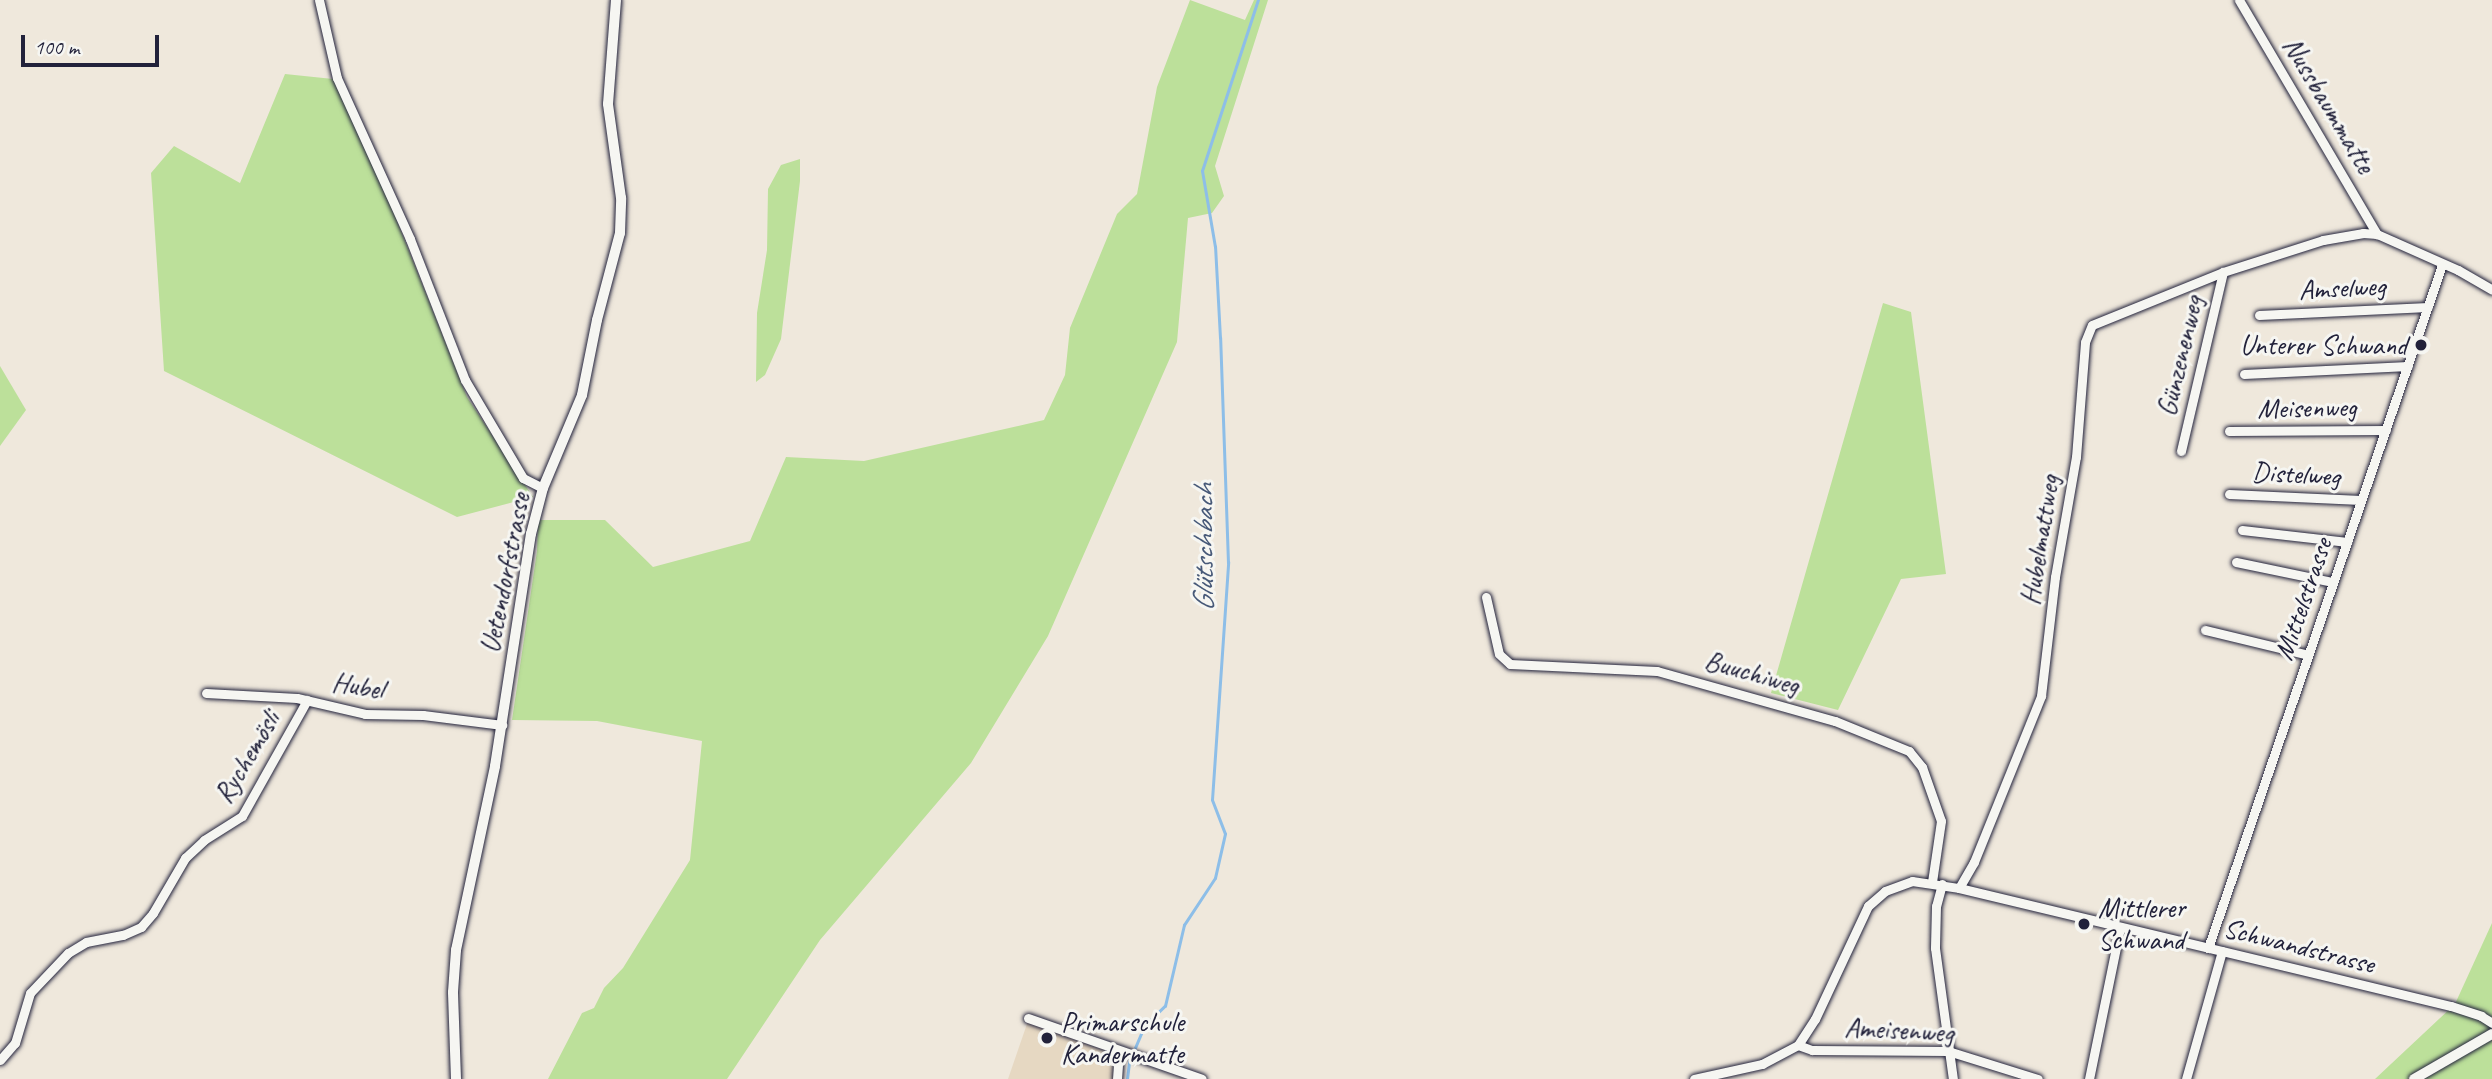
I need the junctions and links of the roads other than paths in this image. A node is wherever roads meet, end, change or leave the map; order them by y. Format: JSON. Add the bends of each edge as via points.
{"nodes":[{"id":1,"x":319,"y":0,"type":"edge"},
{"id":2,"x":616,"y":0,"type":"edge"},
{"id":3,"x":2239,"y":0,"type":"edge"},
{"id":4,"x":2377,"y":234,"type":"junction"},
{"id":5,"x":2442,"y":265,"type":"junction"},
{"id":6,"x":2223,"y":272,"type":"junction"},
{"id":7,"x":2492,"y":290,"type":"edge"},
{"id":8,"x":2428,"y":307,"type":"junction"},
{"id":9,"x":2259,"y":315,"type":"dead end"},
{"id":10,"x":2407,"y":366,"type":"junction"},
{"id":11,"x":2244,"y":374,"type":"dead end"},
{"id":12,"x":2386,"y":430,"type":"junction"},
{"id":13,"x":2229,"y":431,"type":"dead end"},
{"id":14,"x":2181,"y":451,"type":"dead end"},
{"id":15,"x":543,"y":488,"type":"junction"},
{"id":16,"x":2229,"y":494,"type":"dead end"},
{"id":17,"x":2361,"y":500,"type":"junction"},
{"id":18,"x":2242,"y":530,"type":"dead end"},
{"id":19,"x":2347,"y":542,"type":"junction"},
{"id":20,"x":2236,"y":562,"type":"dead end"},
{"id":21,"x":2333,"y":582,"type":"junction"},
{"id":22,"x":1486,"y":597,"type":"dead end"},
{"id":23,"x":2205,"y":630,"type":"dead end"},
{"id":24,"x":2308,"y":655,"type":"junction"},
{"id":25,"x":206,"y":693,"type":"dead end"},
{"id":26,"x":307,"y":700,"type":"junction"},
{"id":27,"x":502,"y":725,"type":"junction"},
{"id":28,"x":1937,"y":883,"type":"junction"},
{"id":29,"x":1959,"y":888,"type":"junction"},
{"id":30,"x":2120,"y":928,"type":"junction"},
{"id":31,"x":2208,"y":948,"type":"junction"},
{"id":32,"x":2222,"y":951,"type":"junction"},
{"id":33,"x":1028,"y":1018,"type":"dead end"},
{"id":34,"x":2492,"y":1023,"type":"edge"},
{"id":35,"x":2492,"y":1034,"type":"edge"},
{"id":36,"x":1798,"y":1045,"type":"junction"},
{"id":37,"x":1948,"y":1051,"type":"junction"},
{"id":38,"x":1122,"y":1052,"type":"junction"},
{"id":39,"x":0,"y":1060,"type":"edge"},
{"id":40,"x":456,"y":1079,"type":"edge"},
{"id":41,"x":1117,"y":1079,"type":"edge"},
{"id":42,"x":1202,"y":1079,"type":"edge"},
{"id":43,"x":1694,"y":1079,"type":"edge"},
{"id":44,"x":1953,"y":1079,"type":"edge"},
{"id":45,"x":2038,"y":1079,"type":"edge"},
{"id":46,"x":2089,"y":1079,"type":"edge"},
{"id":47,"x":2186,"y":1079,"type":"edge"},
{"id":48,"x":2414,"y":1079,"type":"edge"}],
"edges":[{"from":1,"to":15,"type":"street","via":[[337,78],[410,239],[465,380],[523,478]]},
{"from":2,"to":15,"type":"street","name":"Uetendorfstrasse","via":[[608,103],[621,198],[620,233],[582,395]]},
{"from":3,"to":4,"type":"street","name":"Nussbaummatte"},
{"from":4,"to":5,"type":"street"},
{"from":4,"to":6,"type":"street","via":[[2323,240]]},
{"from":5,"to":7,"type":"street"},
{"from":5,"to":8,"type":"street","name":"Mittelstrasse"},
{"from":6,"to":14,"type":"street","name":"Günzenenweg"},
{"from":6,"to":29,"type":"street","name":"Hubelmattweg","via":[[2088,329],[2076,457],[2041,696],[1974,862]]},
{"from":8,"to":9,"type":"street","name":"Amselweg"},
{"from":8,"to":10,"type":"street","name":"Mittelstrasse"},
{"from":10,"to":11,"type":"street"},
{"from":10,"to":12,"type":"street","name":"Mittelstrasse"},
{"from":12,"to":13,"type":"street","name":"Meisenweg"},
{"from":12,"to":17,"type":"street","name":"Mittelstrasse"},
{"from":15,"to":27,"type":"street","name":"Uetendorfstrasse","via":[[527,558]]},
{"from":16,"to":17,"type":"street","name":"Distelweg"},
{"from":17,"to":19,"type":"street","name":"Mittelstrasse"},
{"from":18,"to":19,"type":"street"},
{"from":19,"to":21,"type":"street","name":"Mittelstrasse"},
{"from":20,"to":21,"type":"street"},
{"from":21,"to":24,"type":"street","name":"Mittelstrasse"},
{"from":22,"to":28,"type":"street","name":"Buuchiweg","via":[[1499,654],[1510,664],[1657,671],[1835,721],[1899,744],[1922,766],[1941,821]]},
{"from":23,"to":24,"type":"street"},
{"from":24,"to":31,"type":"street","name":"Mittelstrasse"},
{"from":25,"to":26,"type":"street","name":"Hubel"},
{"from":26,"to":27,"type":"street","name":"Hubel","via":[[365,714],[423,715]]},
{"from":26,"to":39,"type":"street","name":"Rychemösli","via":[[242,816],[185,858],[141,927],[86,942],[68,953],[30,993],[15,1043]]},
{"from":27,"to":40,"type":"street","name":"Uetendorfstrasse","via":[[456,950]]},
{"from":28,"to":29,"type":"street","name":"Schwandstrasse"},
{"from":28,"to":36,"type":"street","name":"Schwandstrasse","via":[[1895,885],[1868,905],[1815,1019]]},
{"from":28,"to":37,"type":"street","name":"Buuchiweg","via":[[1935,948]]},
{"from":29,"to":30,"type":"street","name":"Schwandstrasse"},
{"from":30,"to":31,"type":"street","name":"Schwandstrasse"},
{"from":30,"to":46,"type":"street"},
{"from":31,"to":32,"type":"street","name":"Schwandstrasse"},
{"from":32,"to":34,"type":"street","name":"Schwandstrasse","via":[[2451,1006]]},
{"from":32,"to":47,"type":"street"},
{"from":33,"to":38,"type":"street"},
{"from":35,"to":48,"type":"street"},
{"from":36,"to":37,"type":"street","name":"Ameisenweg","via":[[1812,1050]]},
{"from":36,"to":43,"type":"street","name":"Schwandstrasse","via":[[1762,1064]]},
{"from":37,"to":44,"type":"street","name":"Buuchiweg"},
{"from":37,"to":45,"type":"street","name":"Ameisenweg"},
{"from":38,"to":41,"type":"street"},
{"from":38,"to":42,"type":"street"}]}
